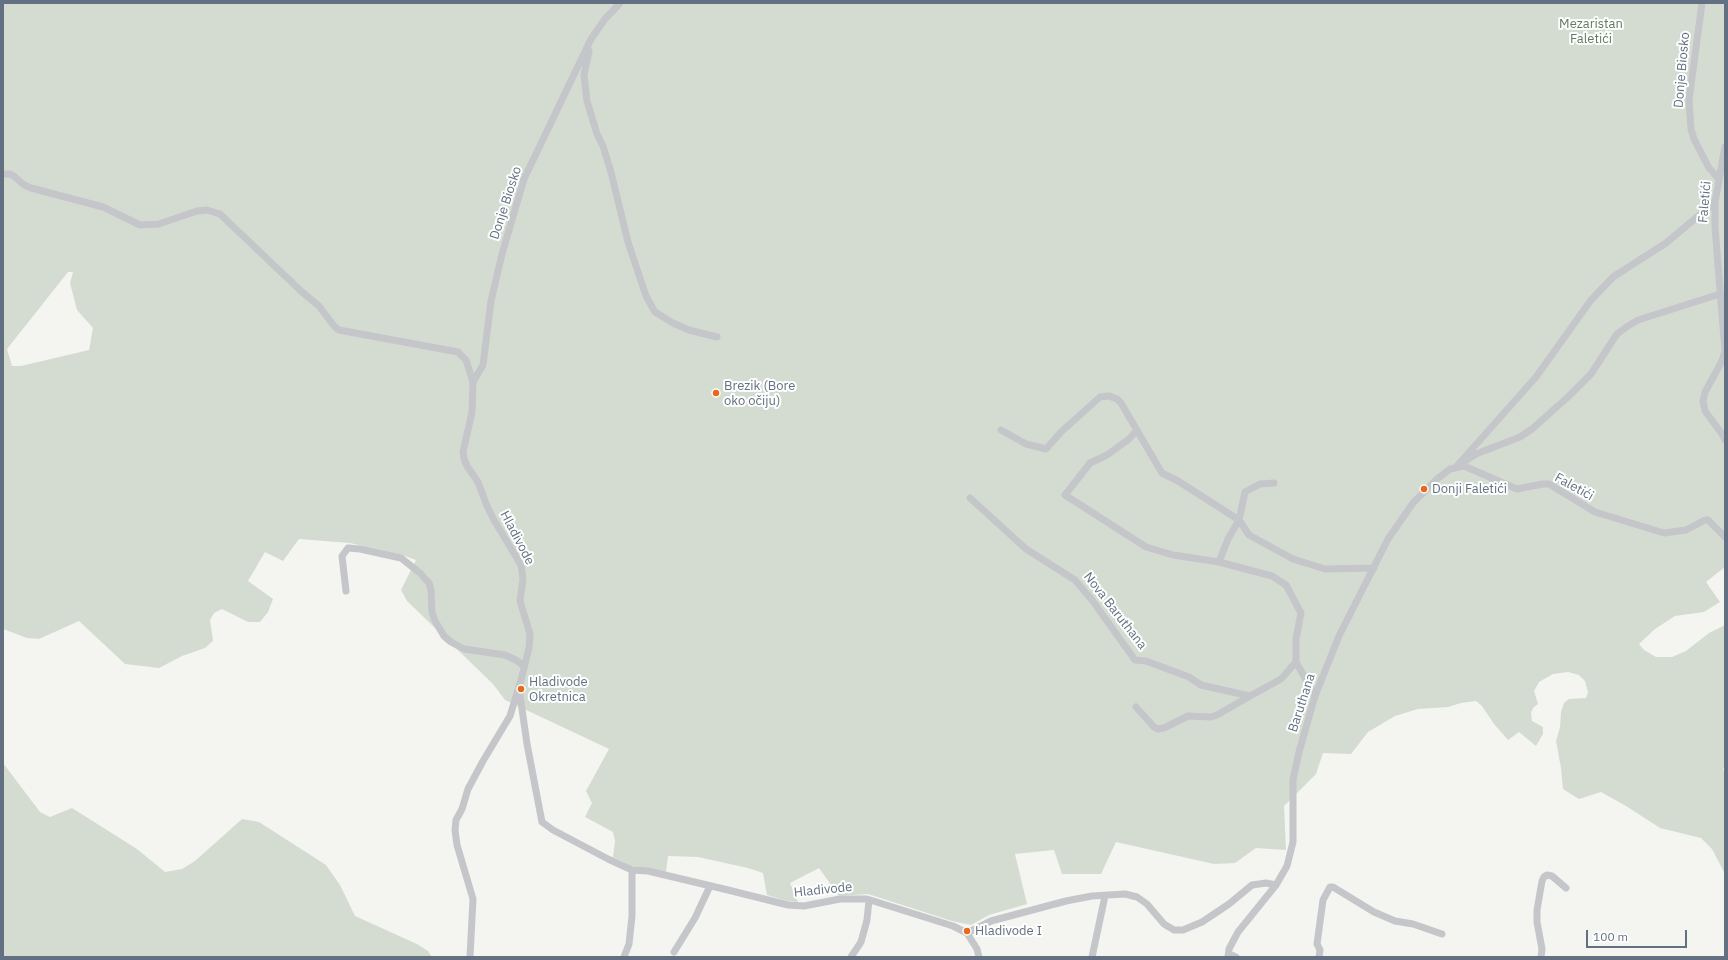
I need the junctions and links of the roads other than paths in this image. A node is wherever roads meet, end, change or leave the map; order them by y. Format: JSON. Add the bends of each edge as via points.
{"nodes":[{"id":1,"x":620,"y":3,"type":"edge"},
{"id":2,"x":1702,"y":3,"type":"edge"},
{"id":3,"x":591,"y":39,"type":"junction"},
{"id":4,"x":1725,"y":147,"type":"edge"},
{"id":5,"x":3,"y":174,"type":"edge"},
{"id":6,"x":1719,"y":179,"type":"junction"},
{"id":7,"x":1715,"y":202,"type":"junction"},
{"id":8,"x":1720,"y":294,"type":"junction"},
{"id":9,"x":717,"y":337,"type":"dead end"},
{"id":10,"x":473,"y":382,"type":"junction"},
{"id":11,"x":1001,"y":430,"type":"dead end"},
{"id":12,"x":1137,"y":430,"type":"junction"},
{"id":13,"x":1725,"y":440,"type":"edge"},
{"id":14,"x":1456,"y":467,"type":"junction"},
{"id":15,"x":1274,"y":483,"type":"dead end"},
{"id":16,"x":970,"y":498,"type":"dead end"},
{"id":17,"x":1238,"y":520,"type":"junction"},
{"id":18,"x":1725,"y":537,"type":"edge"},
{"id":19,"x":1219,"y":562,"type":"junction"},
{"id":20,"x":1374,"y":568,"type":"junction"},
{"id":21,"x":346,"y":591,"type":"dead end"},
{"id":22,"x":1296,"y":662,"type":"junction"},
{"id":23,"x":524,"y":666,"type":"junction"},
{"id":24,"x":519,"y":688,"type":"junction"},
{"id":25,"x":1250,"y":696,"type":"junction"},
{"id":26,"x":1315,"y":696,"type":"junction"},
{"id":27,"x":1136,"y":707,"type":"dead end"},
{"id":28,"x":632,"y":870,"type":"junction"},
{"id":29,"x":1276,"y":885,"type":"junction"},
{"id":30,"x":710,"y":886,"type":"junction"},
{"id":31,"x":1566,"y":888,"type":"dead end"},
{"id":32,"x":1104,"y":896,"type":"junction"},
{"id":33,"x":869,"y":900,"type":"junction"},
{"id":34,"x":967,"y":933,"type":"junction"},
{"id":35,"x":1442,"y":934,"type":"dead end"},
{"id":36,"x":674,"y":952,"type":"dead end"},
{"id":37,"x":1228,"y":955,"type":"edge"},
{"id":38,"x":470,"y":957,"type":"edge"},
{"id":39,"x":624,"y":957,"type":"edge"},
{"id":40,"x":851,"y":957,"type":"edge"},
{"id":41,"x":979,"y":957,"type":"edge"},
{"id":42,"x":1092,"y":957,"type":"edge"},
{"id":43,"x":1236,"y":957,"type":"edge"},
{"id":44,"x":1319,"y":957,"type":"edge"},
{"id":45,"x":1542,"y":957,"type":"edge"}],
"edges":[{"from":1,"to":3,"type":"street","name":"Donje Biosko"},
{"from":2,"to":6,"type":"street","name":"Donje Biosko","via":[[1689,100],[1691,129],[1709,168]]},
{"from":3,"to":9,"type":"street","via":[[584,75],[587,101],[611,172],[628,242],[646,296],[655,312],[673,323]]},
{"from":3,"to":10,"type":"street","name":"Donje Biosko","via":[[524,179],[491,301],[483,364]]},
{"from":4,"to":6,"type":"street","name":"Faletići"},
{"from":5,"to":10,"type":"street","via":[[15,177],[31,188],[103,207],[140,225],[159,224],[197,211],[207,210],[220,214],[319,306],[339,330],[458,352],[466,360]]},
{"from":6,"to":7,"type":"street","name":"Faletići"},
{"from":7,"to":8,"type":"street","name":"Faletići","via":[[1715,246]]},
{"from":7,"to":14,"type":"street","via":[[1666,243],[1613,277],[1591,300],[1536,377]]},
{"from":8,"to":13,"type":"street","name":"Faletići","via":[[1725,351],[1703,400],[1705,411]]},
{"from":8,"to":14,"type":"street","via":[[1638,320],[1628,326],[1617,334],[1591,374],[1532,429],[1520,437],[1476,454]]},
{"from":10,"to":23,"type":"street","name":"Hladivode","via":[[472,412],[463,452],[464,459],[482,489],[483,498],[494,520],[521,565],[523,572],[520,600],[530,634]]},
{"from":11,"to":12,"type":"street","via":[[1026,444],[1046,449],[1061,432],[1104,395],[1121,403]]},
{"from":12,"to":17,"type":"street","via":[[1162,473]]},
{"from":12,"to":19,"type":"street","via":[[1130,439],[1090,463],[1065,495],[1146,548]]},
{"from":14,"to":18,"type":"street","name":"Faletići","via":[[1475,469],[1517,489],[1549,484],[1595,512],[1664,533],[1686,530],[1708,520]]},
{"from":14,"to":20,"type":"street","name":"Baruthana","via":[[1437,479],[1413,503],[1388,539]]},
{"from":15,"to":17,"type":"street","via":[[1260,484],[1245,492]]},
{"from":16,"to":25,"type":"street","name":"Nova Baruthana","via":[[1026,549],[1075,580],[1135,660],[1146,661],[1189,676],[1201,685]]},
{"from":17,"to":19,"type":"street"},
{"from":17,"to":20,"type":"street","via":[[1249,536],[1293,559],[1325,569]]},
{"from":19,"to":22,"type":"street","via":[[1272,576],[1286,585],[1301,613],[1296,639]]},
{"from":20,"to":26,"type":"street","name":"Baruthana","via":[[1339,636]]},
{"from":21,"to":23,"type":"street","via":[[342,556],[348,548],[401,558],[429,583],[432,612],[444,636],[464,649],[505,655]]},
{"from":22,"to":25,"type":"street","via":[[1281,679]]},
{"from":22,"to":26,"type":"street"},
{"from":23,"to":24,"type":"street","name":"Hladivode"},
{"from":24,"to":28,"type":"street","name":"Hladivode","via":[[542,822]]},
{"from":24,"to":38,"type":"street","via":[[510,716],[472,782],[456,820],[457,846],[473,899]]},
{"from":25,"to":27,"type":"street","via":[[1218,715],[1188,716],[1158,729]]},
{"from":26,"to":29,"type":"street","name":"Baruthana","via":[[1293,780],[1292,853]]},
{"from":28,"to":30,"type":"street","name":"Hladivode"},
{"from":28,"to":39,"type":"street","via":[[632,916],[629,944]]},
{"from":29,"to":32,"type":"street","via":[[1252,885],[1202,922],[1183,930],[1174,930],[1164,924],[1147,904],[1137,897],[1125,894]]},
{"from":29,"to":37,"type":"street","name":"Baruthana","via":[[1238,932]]},
{"from":30,"to":33,"type":"street","name":"Hladivode","via":[[788,905],[804,906],[847,898]]},
{"from":30,"to":36,"type":"street","via":[[695,918]]},
{"from":31,"to":45,"type":"street","via":[[1552,876],[1544,876],[1537,910]]},
{"from":32,"to":34,"type":"street","via":[[1066,901],[1009,916],[991,921]]},
{"from":32,"to":42,"type":"street"},
{"from":33,"to":34,"type":"street","name":"Hladivode"},
{"from":33,"to":40,"type":"street","via":[[861,942]]},
{"from":34,"to":41,"type":"street"},
{"from":35,"to":44,"type":"street","via":[[1395,921],[1330,887],[1323,900],[1317,944],[1320,950]]},
{"from":37,"to":43,"type":"street","name":"Baruthana"}]}
